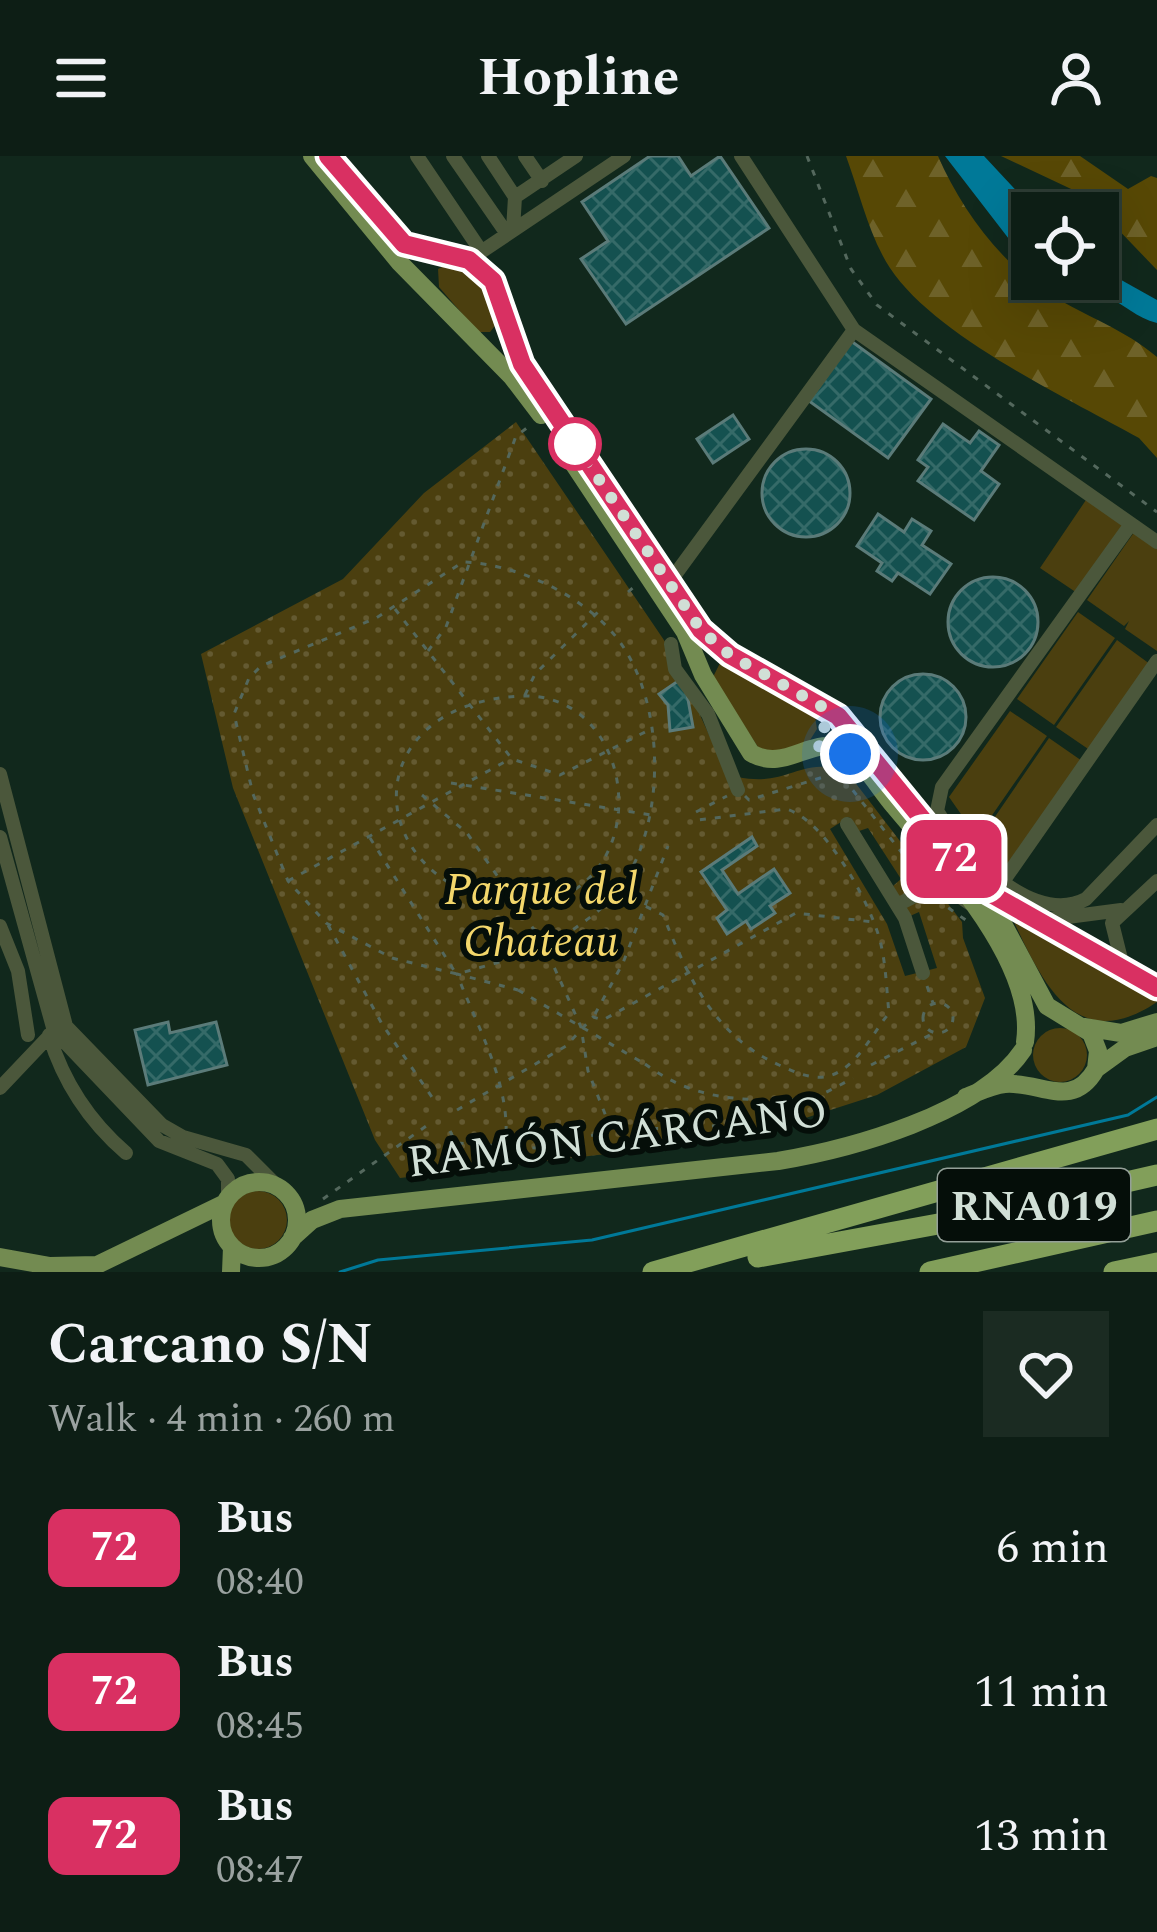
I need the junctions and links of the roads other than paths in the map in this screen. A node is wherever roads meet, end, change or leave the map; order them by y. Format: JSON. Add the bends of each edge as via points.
{"nodes":[{"id":1,"x":312,"y":156,"type":"edge"},
{"id":2,"x":328,"y":156,"type":"edge"},
{"id":3,"x":417,"y":156,"type":"edge"},
{"id":4,"x":453,"y":156,"type":"edge"},
{"id":5,"x":488,"y":156,"type":"edge"},
{"id":6,"x":525,"y":156,"type":"edge"},
{"id":7,"x":624,"y":156,"type":"edge"},
{"id":8,"x":741,"y":156,"type":"edge"},
{"id":9,"x":567,"y":159,"type":"edge"},
{"id":10,"x":542,"y":181,"type":"junction"},
{"id":11,"x":515,"y":197,"type":"junction"},
{"id":12,"x":510,"y":232,"type":"junction"},
{"id":13,"x":439,"y":254,"type":"junction"},
{"id":14,"x":470,"y":256,"type":"junction"},
{"id":15,"x":423,"y":288,"type":"junction"},
{"id":16,"x":507,"y":322,"type":"junction"},
{"id":17,"x":854,"y":329,"type":"junction"},
{"id":18,"x":475,"y":340,"type":"junction"},
{"id":19,"x":1131,"y":524,"type":"junction"},
{"id":20,"x":1157,"y":542,"type":"edge"},
{"id":21,"x":669,"y":584,"type":"junction"},
{"id":22,"x":671,"y":644,"type":"dead end"},
{"id":23,"x":730,"y":655,"type":"junction"},
{"id":24,"x":1157,"y":661,"type":"edge"},
{"id":25,"x":703,"y":675,"type":"junction"},
{"id":26,"x":821,"y":706,"type":"junction"},
{"id":27,"x":818,"y":746,"type":"junction"},
{"id":28,"x":1,"y":785,"type":"edge"},
{"id":29,"x":738,"y":790,"type":"road end"},
{"id":30,"x":847,"y":824,"type":"dead end"},
{"id":31,"x":1157,"y":825,"type":"edge"},
{"id":32,"x":918,"y":835,"type":"junction"},
{"id":33,"x":0,"y":837,"type":"edge"},
{"id":34,"x":1157,"y":880,"type":"edge"},
{"id":35,"x":929,"y":885,"type":"junction"},
{"id":36,"x":1008,"y":886,"type":"junction"},
{"id":37,"x":976,"y":896,"type":"junction"},
{"id":38,"x":897,"y":905,"type":"junction"},
{"id":39,"x":1121,"y":910,"type":"junction"},
{"id":40,"x":1030,"y":919,"type":"junction"},
{"id":41,"x":0,"y":926,"type":"edge"},
{"id":42,"x":1126,"y":971,"type":"junction"},
{"id":43,"x":923,"y":973,"type":"road end"},
{"id":44,"x":1157,"y":988,"type":"edge"},
{"id":45,"x":1157,"y":1022,"type":"edge"},
{"id":46,"x":1077,"y":1023,"type":"junction"},
{"id":47,"x":55,"y":1029,"type":"junction"},
{"id":48,"x":28,"y":1035,"type":"dead end"},
{"id":49,"x":1157,"y":1037,"type":"edge"},
{"id":50,"x":1024,"y":1046,"type":"junction"},
{"id":51,"x":1096,"y":1069,"type":"junction"},
{"id":52,"x":0,"y":1088,"type":"edge"},
{"id":53,"x":1046,"y":1091,"type":"junction"},
{"id":54,"x":966,"y":1096,"type":"junction"},
{"id":55,"x":1157,"y":1129,"type":"edge"},
{"id":56,"x":126,"y":1153,"type":"dead end"},
{"id":57,"x":1157,"y":1175,"type":"edge"},
{"id":58,"x":287,"y":1196,"type":"junction"},
{"id":59,"x":227,"y":1200,"type":"junction"},
{"id":60,"x":340,"y":1209,"type":"junction"},
{"id":61,"x":1157,"y":1221,"type":"edge"},
{"id":62,"x":169,"y":1229,"type":"junction"},
{"id":63,"x":292,"y":1238,"type":"junction"},
{"id":64,"x":228,"y":1242,"type":"junction"},
{"id":65,"x":269,"y":1256,"type":"junction"},
{"id":66,"x":0,"y":1257,"type":"edge"},
{"id":67,"x":1157,"y":1263,"type":"edge"},
{"id":68,"x":231,"y":1272,"type":"edge"},
{"id":69,"x":250,"y":1272,"type":"edge"},
{"id":70,"x":655,"y":1272,"type":"edge"},
{"id":71,"x":931,"y":1272,"type":"edge"},
{"id":72,"x":1114,"y":1272,"type":"edge"}],
"edges":[{"from":1,"to":15,"type":"main road"},
{"from":2,"to":13,"type":"main road","via":[[404,244]]},
{"from":3,"to":14,"type":"street","via":[[462,220]]},
{"from":4,"to":12,"type":"street"},
{"from":5,"to":11,"type":"street"},
{"from":6,"to":10,"type":"street"},
{"from":7,"to":12,"type":"street"},
{"from":8,"to":17,"type":"street"},
{"from":9,"to":10,"type":"street"},
{"from":10,"to":11,"type":"street"},
{"from":11,"to":12,"type":"street"},
{"from":12,"to":14,"type":"street"},
{"from":13,"to":14,"type":"main road"},
{"from":13,"to":15,"type":"main road"},
{"from":14,"to":16,"type":"main road","via":[[493,281]]},
{"from":15,"to":18,"type":"main road"},
{"from":16,"to":18,"type":"main road","via":[[497,335]]},
{"from":16,"to":21,"type":"main road","via":[[522,364]]},
{"from":17,"to":19,"type":"street"},
{"from":17,"to":21,"type":"street"},
{"from":18,"to":25,"type":"main road","via":[[542,417],[685,632]]},
{"from":19,"to":20,"type":"street"},
{"from":19,"to":36,"type":"street","via":[[937,799],[945,824]]},
{"from":21,"to":23,"type":"main road"},
{"from":22,"to":29,"type":"street","via":[[675,669],[708,714]]},
{"from":23,"to":25,"type":"main road"},
{"from":23,"to":26,"type":"main road"},
{"from":24,"to":36,"type":"street"},
{"from":25,"to":27,"type":"main road","via":[[756,757],[788,760]]},
{"from":26,"to":27,"type":"main road"},
{"from":26,"to":37,"type":"main road","via":[[838,716]]},
{"from":27,"to":32,"type":"main road","via":[[850,754]]},
{"from":28,"to":47,"type":"street"},
{"from":30,"to":38,"type":"street"},
{"from":31,"to":36,"type":"street","via":[[1082,902],[1044,902]]},
{"from":32,"to":35,"type":"street"},
{"from":32,"to":37,"type":"main road"},
{"from":33,"to":47,"type":"street"},
{"from":34,"to":39,"type":"street"},
{"from":35,"to":37,"type":"street"},
{"from":35,"to":38,"type":"street"},
{"from":36,"to":40,"type":"street"},
{"from":37,"to":40,"type":"street"},
{"from":37,"to":46,"type":"main road","via":[[1004,924],[1041,998]]},
{"from":37,"to":50,"type":"main road","via":[[1024,1004]]},
{"from":38,"to":43,"type":"street"},
{"from":39,"to":40,"type":"street"},
{"from":39,"to":42,"type":"street","via":[[1112,938]]},
{"from":40,"to":42,"type":"street"},
{"from":41,"to":48,"type":"street","via":[[18,971]]},
{"from":42,"to":44,"type":"street"},
{"from":45,"to":46,"type":"main road","via":[[1112,1034]]},
{"from":46,"to":50,"type":"main road","via":[[1042,1022]]},
{"from":46,"to":51,"type":"main road","via":[[1095,1042]]},
{"from":47,"to":52,"type":"street"},
{"from":47,"to":56,"type":"street","via":[[75,1092]]},
{"from":47,"to":58,"type":"street","via":[[162,1125],[246,1155]]},
{"from":47,"to":59,"type":"street","via":[[159,1141],[224,1171]]},
{"from":49,"to":51,"type":"main road"},
{"from":50,"to":53,"type":"main road","via":[[1027,1074]]},
{"from":50,"to":54,"type":"main road","name":"RAMÓN CÁRCANO","via":[[1004,1072]]},
{"from":51,"to":53,"type":"main road","via":[[1076,1090]]},
{"from":53,"to":54,"type":"main road","name":"RAMÓN CÁRCANO","via":[[1004,1084]]},
{"from":54,"to":60,"type":"main road","name":"RAMÓN CÁRCANO","via":[[883,1135],[801,1157]]},
{"from":55,"to":70,"type":"highway"},
{"from":57,"to":70,"type":"highway","number":"RNA019","via":[[909,1231]]},
{"from":58,"to":59,"type":"main road","via":[[254,1182]]},
{"from":58,"to":60,"type":"main road","name":"RAMÓN CÁRCANO"},
{"from":58,"to":63,"type":"main road","via":[[296,1219]]},
{"from":59,"to":62,"type":"main road"},
{"from":59,"to":64,"type":"main road","via":[[221,1218]]},
{"from":60,"to":63,"type":"main road","name":"RAMÓN CÁRCANO"},
{"from":61,"to":71,"type":"highway","number":"RNA019"},
{"from":62,"to":64,"type":"main road","via":[[201,1227]]},
{"from":62,"to":66,"type":"main road","via":[[97,1265]]},
{"from":63,"to":65,"type":"main road"},
{"from":64,"to":65,"type":"main road","via":[[249,1257]]},
{"from":64,"to":68,"type":"main road"},
{"from":65,"to":69,"type":"main road"},
{"from":67,"to":72,"type":"highway"}]}
